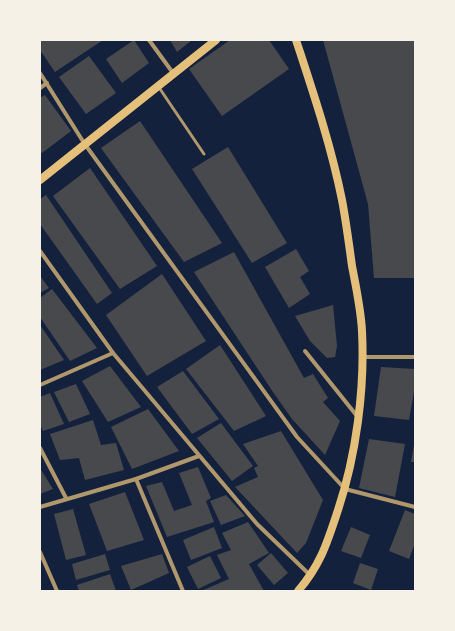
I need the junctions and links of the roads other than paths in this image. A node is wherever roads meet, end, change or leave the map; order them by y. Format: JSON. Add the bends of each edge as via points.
{"nodes":[{"id":1,"x":149,"y":40,"type":"edge"},
{"id":2,"x":216,"y":40,"type":"edge"},
{"id":3,"x":296,"y":40,"type":"edge"},
{"id":4,"x":40,"y":73,"type":"edge"},
{"id":5,"x":173,"y":73,"type":"junction"},
{"id":6,"x":47,"y":83,"type":"junction"},
{"id":7,"x":158,"y":86,"type":"junction"},
{"id":8,"x":40,"y":88,"type":"edge"},
{"id":9,"x":84,"y":143,"type":"junction"},
{"id":10,"x":204,"y":154,"type":"dead end"},
{"id":11,"x":40,"y":180,"type":"edge"},
{"id":12,"x":40,"y":251,"type":"edge"},
{"id":13,"x":305,"y":351,"type":"dead end"},
{"id":14,"x":113,"y":353,"type":"junction"},
{"id":15,"x":363,"y":357,"type":"junction"},
{"id":16,"x":415,"y":357,"type":"edge"},
{"id":17,"x":40,"y":385,"type":"edge"},
{"id":18,"x":357,"y":416,"type":"junction"},
{"id":19,"x":40,"y":448,"type":"edge"},
{"id":20,"x":199,"y":456,"type":"junction"},
{"id":21,"x":136,"y":479,"type":"junction"},
{"id":22,"x":345,"y":489,"type":"junction"},
{"id":23,"x":66,"y":498,"type":"junction"},
{"id":24,"x":40,"y":507,"type":"edge"},
{"id":25,"x":415,"y":507,"type":"edge"},
{"id":26,"x":40,"y":552,"type":"edge"},
{"id":27,"x":311,"y":576,"type":"junction"},
{"id":28,"x":57,"y":591,"type":"edge"},
{"id":29,"x":183,"y":591,"type":"edge"},
{"id":30,"x":298,"y":591,"type":"edge"}],
"edges":[{"from":1,"to":5,"type":"street"},
{"from":2,"to":5,"type":"main road"},
{"from":3,"to":15,"type":"main road","via":[[318,106],[342,199],[362,329]]},
{"from":4,"to":6,"type":"street"},
{"from":5,"to":7,"type":"main road"},
{"from":6,"to":8,"type":"street"},
{"from":6,"to":9,"type":"street"},
{"from":7,"to":9,"type":"main road"},
{"from":7,"to":10,"type":"lane"},
{"from":9,"to":11,"type":"main road"},
{"from":9,"to":22,"type":"street","via":[[297,437]]},
{"from":12,"to":14,"type":"street"},
{"from":13,"to":18,"type":"street"},
{"from":14,"to":17,"type":"street"},
{"from":14,"to":20,"type":"street"},
{"from":15,"to":16,"type":"street"},
{"from":15,"to":18,"type":"main road","via":[[362,387]]},
{"from":18,"to":22,"type":"main road"},
{"from":19,"to":23,"type":"street"},
{"from":20,"to":21,"type":"street"},
{"from":20,"to":27,"type":"street","via":[[258,524]]},
{"from":21,"to":23,"type":"street"},
{"from":21,"to":29,"type":"street"},
{"from":22,"to":25,"type":"street"},
{"from":22,"to":27,"type":"main road","via":[[322,557]]},
{"from":23,"to":24,"type":"street"},
{"from":26,"to":28,"type":"street"},
{"from":27,"to":30,"type":"main road"}]}
